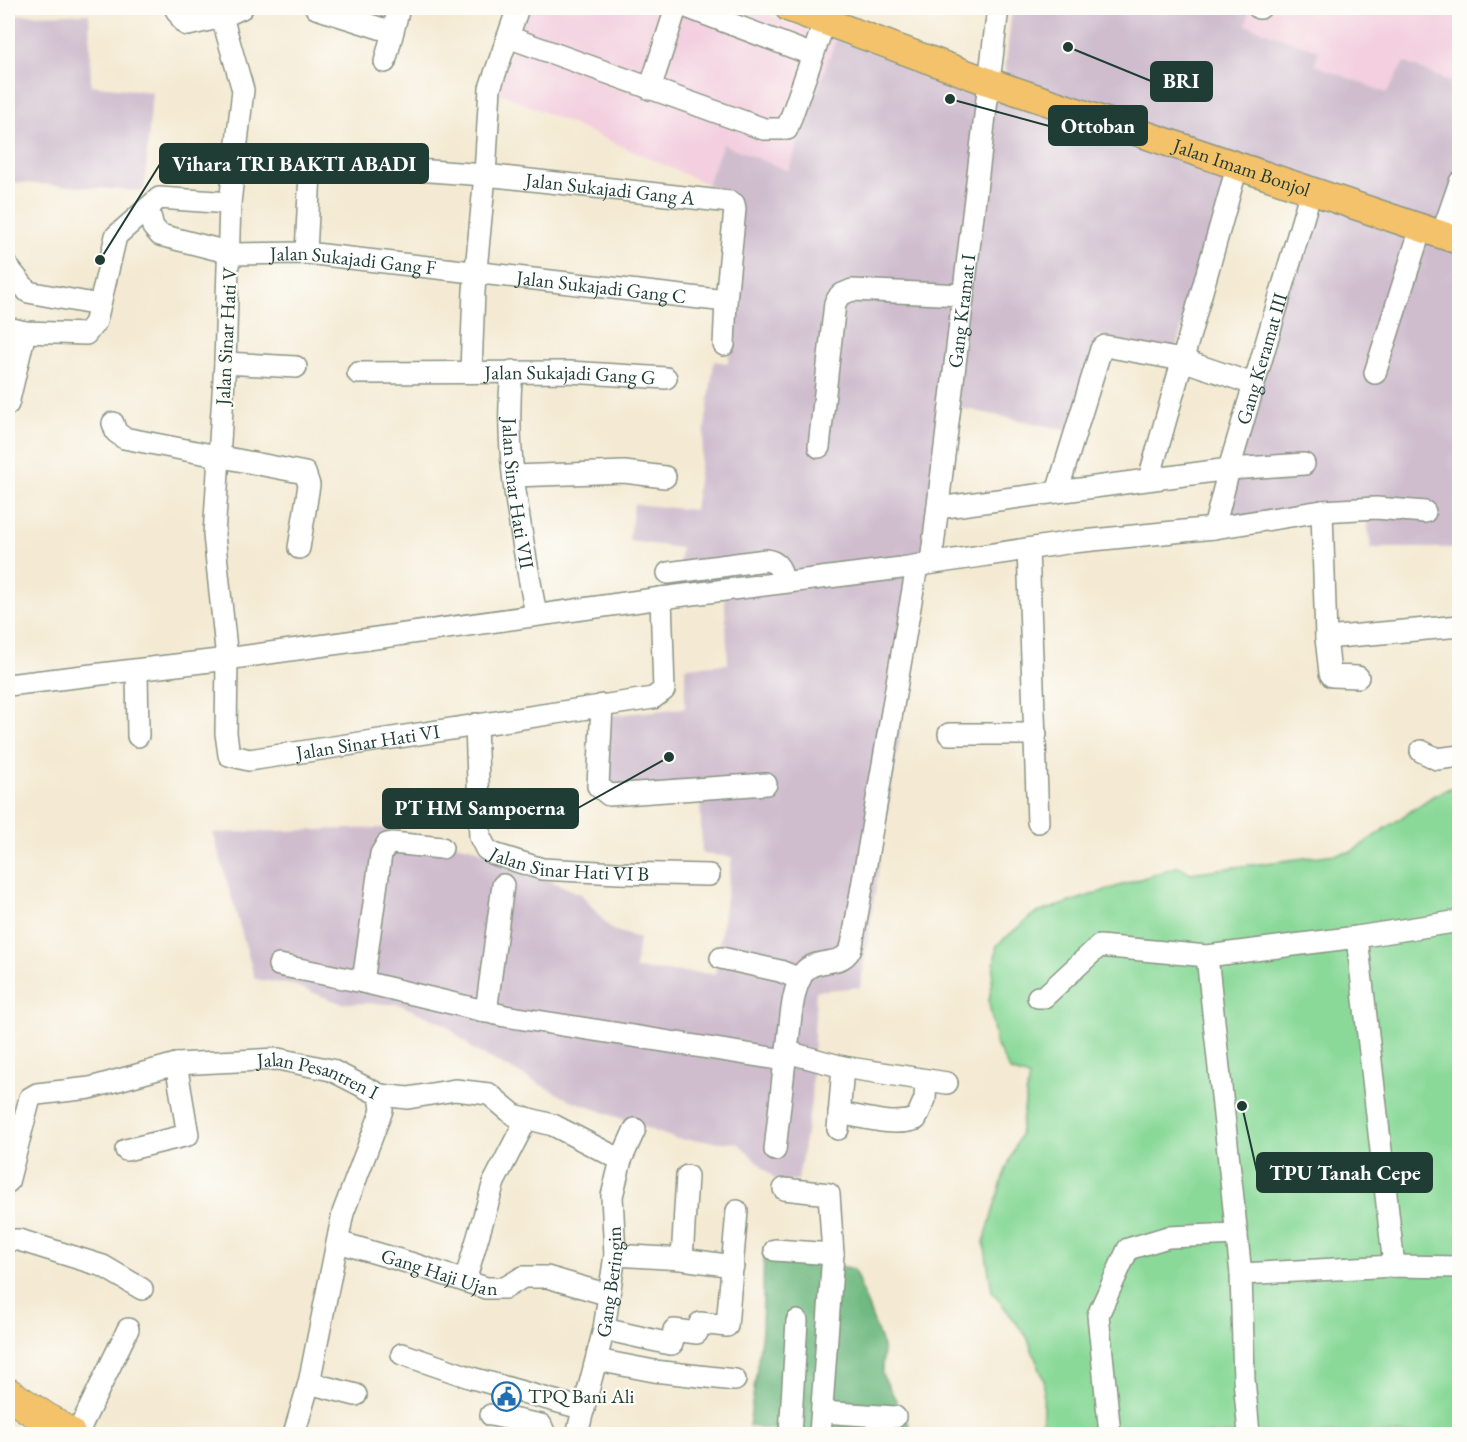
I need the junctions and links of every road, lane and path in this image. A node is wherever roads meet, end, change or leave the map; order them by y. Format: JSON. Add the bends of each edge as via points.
{"nodes":[{"id":1,"x":175,"y":8,"type":"edge"},
{"id":2,"x":242,"y":8,"type":"edge"},
{"id":3,"x":316,"y":8,"type":"edge"},
{"id":4,"x":399,"y":8,"type":"edge"},
{"id":5,"x":518,"y":8,"type":"edge"},
{"id":6,"x":676,"y":8,"type":"edge"},
{"id":7,"x":689,"y":8,"type":"edge"},
{"id":8,"x":789,"y":8,"type":"edge"},
{"id":9,"x":998,"y":8,"type":"edge"},
{"id":10,"x":827,"y":14,"type":"edge"},
{"id":11,"x":222,"y":17,"type":"junction"},
{"id":12,"x":392,"y":32,"type":"junction"},
{"id":13,"x":508,"y":37,"type":"junction"},
{"id":14,"x":813,"y":55,"type":"junction"},
{"id":15,"x":385,"y":62,"type":"dead end"},
{"id":16,"x":989,"y":82,"type":"junction"},
{"id":17,"x":650,"y":89,"type":"junction"},
{"id":18,"x":1237,"y":167,"type":"junction"},
{"id":19,"x":485,"y":175,"type":"junction"},
{"id":20,"x":1460,"y":182,"type":"edge"},
{"id":21,"x":1311,"y":191,"type":"junction"},
{"id":22,"x":230,"y":202,"type":"junction"},
{"id":23,"x":148,"y":208,"type":"junction"},
{"id":24,"x":1441,"y":234,"type":"edge"},
{"id":25,"x":230,"y":252,"type":"junction"},
{"id":26,"x":306,"y":253,"type":"junction"},
{"id":27,"x":8,"y":267,"type":"edge"},
{"id":28,"x":476,"y":273,"type":"junction"},
{"id":29,"x":963,"y":295,"type":"junction"},
{"id":30,"x":726,"y":301,"type":"junction"},
{"id":31,"x":99,"y":305,"type":"junction"},
{"id":32,"x":16,"y":330,"type":"edge"},
{"id":33,"x":724,"y":345,"type":"dead end"},
{"id":34,"x":1182,"y":360,"type":"junction"},
{"id":35,"x":225,"y":363,"type":"junction"},
{"id":36,"x":296,"y":367,"type":"dead end"},
{"id":37,"x":471,"y":371,"type":"junction"},
{"id":38,"x":512,"y":371,"type":"junction"},
{"id":39,"x":358,"y":373,"type":"dead end"},
{"id":40,"x":1375,"y":373,"type":"dead end"},
{"id":41,"x":666,"y":378,"type":"dead end"},
{"id":42,"x":1253,"y":384,"type":"junction"},
{"id":43,"x":8,"y":405,"type":"edge"},
{"id":44,"x":113,"y":423,"type":"dead end"},
{"id":45,"x":819,"y":447,"type":"dead end"},
{"id":46,"x":218,"y":457,"type":"junction"},
{"id":47,"x":1304,"y":464,"type":"dead end"},
{"id":48,"x":1228,"y":469,"type":"junction"},
{"id":49,"x":514,"y":476,"type":"junction"},
{"id":50,"x":665,"y":477,"type":"dead end"},
{"id":51,"x":1149,"y":479,"type":"junction"},
{"id":52,"x":1057,"y":492,"type":"junction"},
{"id":53,"x":938,"y":508,"type":"junction"},
{"id":54,"x":1322,"y":511,"type":"junction"},
{"id":55,"x":1425,"y":512,"type":"dead end"},
{"id":56,"x":1214,"y":528,"type":"junction"},
{"id":57,"x":299,"y":548,"type":"dead end"},
{"id":58,"x":1028,"y":549,"type":"junction"},
{"id":59,"x":924,"y":564,"type":"junction"},
{"id":60,"x":668,"y":573,"type":"dead end"},
{"id":61,"x":783,"y":582,"type":"junction"},
{"id":62,"x":661,"y":598,"type":"junction"},
{"id":63,"x":536,"y":615,"type":"junction"},
{"id":64,"x":1460,"y":627,"type":"edge"},
{"id":65,"x":1326,"y":638,"type":"junction"},
{"id":66,"x":226,"y":659,"type":"junction"},
{"id":67,"x":137,"y":670,"type":"junction"},
{"id":68,"x":1358,"y":676,"type":"dead end"},
{"id":69,"x":8,"y":686,"type":"edge"},
{"id":70,"x":602,"y":705,"type":"junction"},
{"id":71,"x":476,"y":724,"type":"junction"},
{"id":72,"x":950,"y":734,"type":"dead end"},
{"id":73,"x":1036,"y":734,"type":"junction"},
{"id":74,"x":138,"y":736,"type":"dead end"},
{"id":75,"x":1421,"y":752,"type":"dead end"},
{"id":76,"x":1460,"y":756,"type":"edge"},
{"id":77,"x":766,"y":784,"type":"dead end"},
{"id":78,"x":1038,"y":822,"type":"dead end"},
{"id":79,"x":442,"y":848,"type":"dead end"},
{"id":80,"x":709,"y":875,"type":"dead end"},
{"id":81,"x":503,"y":885,"type":"dead end"},
{"id":82,"x":1460,"y":921,"type":"edge"},
{"id":83,"x":1357,"y":937,"type":"junction"},
{"id":84,"x":1207,"y":956,"type":"junction"},
{"id":85,"x":721,"y":958,"type":"dead end"},
{"id":86,"x":279,"y":965,"type":"dead end"},
{"id":87,"x":800,"y":979,"type":"junction"},
{"id":88,"x":363,"y":982,"type":"junction"},
{"id":89,"x":1038,"y":997,"type":"dead end"},
{"id":90,"x":486,"y":1012,"type":"junction"},
{"id":91,"x":786,"y":1056,"type":"junction"},
{"id":92,"x":176,"y":1064,"type":"junction"},
{"id":93,"x":843,"y":1067,"type":"junction"},
{"id":94,"x":380,"y":1095,"type":"junction"},
{"id":95,"x":527,"y":1118,"type":"junction"},
{"id":96,"x":635,"y":1129,"type":"dead end"},
{"id":97,"x":13,"y":1138,"type":"edge"},
{"id":98,"x":126,"y":1150,"type":"dead end"},
{"id":99,"x":775,"y":1150,"type":"dead end"},
{"id":100,"x":621,"y":1160,"type":"junction"},
{"id":101,"x":687,"y":1176,"type":"dead end"},
{"id":102,"x":8,"y":1182,"type":"edge"},
{"id":103,"x":784,"y":1189,"type":"dead end"},
{"id":104,"x":737,"y":1211,"type":"dead end"},
{"id":105,"x":1237,"y":1234,"type":"junction"},
{"id":106,"x":8,"y":1240,"type":"edge"},
{"id":107,"x":338,"y":1242,"type":"junction"},
{"id":108,"x":775,"y":1250,"type":"dead end"},
{"id":109,"x":833,"y":1254,"type":"junction"},
{"id":110,"x":615,"y":1255,"type":"junction"},
{"id":111,"x":682,"y":1259,"type":"junction"},
{"id":112,"x":734,"y":1266,"type":"junction"},
{"id":113,"x":1394,"y":1266,"type":"junction"},
{"id":114,"x":1460,"y":1267,"type":"edge"},
{"id":115,"x":1241,"y":1274,"type":"junction"},
{"id":116,"x":465,"y":1281,"type":"junction"},
{"id":117,"x":142,"y":1289,"type":"dead end"},
{"id":118,"x":609,"y":1295,"type":"junction"},
{"id":119,"x":797,"y":1321,"type":"dead end"},
{"id":120,"x":128,"y":1329,"type":"dead end"},
{"id":121,"x":604,"y":1329,"type":"junction"},
{"id":122,"x":402,"y":1354,"type":"dead end"},
{"id":123,"x":597,"y":1360,"type":"junction"},
{"id":124,"x":735,"y":1380,"type":"dead end"},
{"id":125,"x":309,"y":1383,"type":"junction"},
{"id":126,"x":8,"y":1394,"type":"edge"},
{"id":127,"x":356,"y":1395,"type":"dead end"},
{"id":128,"x":584,"y":1408,"type":"junction"},
{"id":129,"x":822,"y":1412,"type":"junction"},
{"id":130,"x":490,"y":1414,"type":"dead end"},
{"id":131,"x":8,"y":1416,"type":"edge"},
{"id":132,"x":895,"y":1417,"type":"dead end"},
{"id":133,"x":34,"y":1434,"type":"edge"},
{"id":134,"x":69,"y":1434,"type":"edge"},
{"id":135,"x":76,"y":1434,"type":"edge"},
{"id":136,"x":294,"y":1434,"type":"edge"},
{"id":137,"x":545,"y":1434,"type":"edge"},
{"id":138,"x":577,"y":1434,"type":"edge"},
{"id":139,"x":790,"y":1434,"type":"edge"},
{"id":140,"x":820,"y":1434,"type":"edge"},
{"id":141,"x":1110,"y":1434,"type":"edge"},
{"id":142,"x":1249,"y":1434,"type":"edge"}],
"edges":[{"from":1,"to":11,"type":"street","via":[[187,25]]},
{"from":2,"to":11,"type":"street"},
{"from":3,"to":12,"type":"street"},
{"from":4,"to":12,"type":"street"},
{"from":5,"to":13,"type":"street"},
{"from":6,"to":17,"type":"street"},
{"from":7,"to":14,"type":"street"},
{"from":8,"to":10,"type":"main road","name":"Jalan Imam Bonjol"},
{"from":9,"to":16,"type":"street","name":"Gang Kramat I"},
{"from":10,"to":14,"type":"street"},
{"from":10,"to":16,"type":"main road","name":"Jalan Imam Bonjol"},
{"from":11,"to":22,"type":"street","name":"Jalan Sinar Hati V","via":[[243,90]]},
{"from":12,"to":15,"type":"street"},
{"from":13,"to":17,"type":"street"},
{"from":13,"to":19,"type":"street","via":[[490,88]]},
{"from":14,"to":17,"type":"street","via":[[787,129],[764,129]]},
{"from":16,"to":18,"type":"main road","name":"Jalan Imam Bonjol"},
{"from":16,"to":29,"type":"street","name":"Gang Kramat I"},
{"from":18,"to":21,"type":"main road","name":"Jalan Imam Bonjol"},
{"from":18,"to":34,"type":"street"},
{"from":19,"to":26,"type":"street","name":"Jalan Sukajadi Gang A","via":[[316,164],[310,172]]},
{"from":19,"to":28,"type":"street"},
{"from":19,"to":30,"type":"street","name":"Jalan Sukajadi Gang A","via":[[734,204]]},
{"from":20,"to":24,"type":"street"},
{"from":21,"to":24,"type":"main road","name":"Jalan Imam Bonjol"},
{"from":21,"to":42,"type":"street","name":"Gang Keramat III"},
{"from":22,"to":23,"type":"street","via":[[159,198]]},
{"from":22,"to":25,"type":"street","name":"Jalan Sinar Hati V"},
{"from":23,"to":25,"type":"street","name":"Jalan Sukajadi Gang F","via":[[153,227],[160,235]]},
{"from":23,"to":31,"type":"street","via":[[116,236]]},
{"from":24,"to":40,"type":"street"},
{"from":25,"to":26,"type":"street","name":"Jalan Sukajadi Gang F"},
{"from":25,"to":35,"type":"street","name":"Jalan Sinar Hati V"},
{"from":26,"to":28,"type":"street","name":"Jalan Sukajadi Gang F"},
{"from":27,"to":31,"type":"street","via":[[28,292]]},
{"from":28,"to":30,"type":"street","name":"Jalan Sukajadi Gang C"},
{"from":28,"to":37,"type":"street"},
{"from":29,"to":45,"type":"street","via":[[852,290],[840,296],[835,303]]},
{"from":29,"to":53,"type":"street","name":"Gang Kramat I"},
{"from":30,"to":33,"type":"street"},
{"from":31,"to":32,"type":"street","via":[[96,321],[86,334]]},
{"from":32,"to":43,"type":"street"},
{"from":34,"to":42,"type":"street"},
{"from":34,"to":51,"type":"street"},
{"from":34,"to":52,"type":"street","via":[[1111,346],[1101,349]]},
{"from":35,"to":36,"type":"street"},
{"from":35,"to":46,"type":"street","name":"Jalan Sinar Hati V"},
{"from":37,"to":38,"type":"street","name":"Jalan Sukajadi Gang G"},
{"from":37,"to":39,"type":"street","name":"Jalan Sukajadi Gang G"},
{"from":38,"to":41,"type":"street","name":"Jalan Sukajadi Gang G"},
{"from":38,"to":49,"type":"street","name":"Jalan Sinar Hati VII","via":[[509,399]]},
{"from":42,"to":48,"type":"street","name":"Gang Keramat III"},
{"from":44,"to":46,"type":"street","via":[[124,438]]},
{"from":46,"to":57,"type":"street","via":[[305,473],[309,484]]},
{"from":46,"to":66,"type":"street","name":"Jalan Sinar Hati V","via":[[214,535]]},
{"from":47,"to":48,"type":"street"},
{"from":48,"to":51,"type":"street"},
{"from":48,"to":56,"type":"street","name":"Gang Keramat III"},
{"from":49,"to":50,"type":"street","via":[[624,472]]},
{"from":49,"to":63,"type":"street","name":"Jalan Sinar Hati VII"},
{"from":51,"to":52,"type":"street"},
{"from":52,"to":53,"type":"street"},
{"from":53,"to":59,"type":"street","name":"Gang Kramat I","via":[[934,541]]},
{"from":54,"to":55,"type":"street","via":[[1376,508]]},
{"from":54,"to":56,"type":"street"},
{"from":54,"to":65,"type":"street"},
{"from":56,"to":58,"type":"street"},
{"from":58,"to":59,"type":"street"},
{"from":58,"to":73,"type":"street"},
{"from":59,"to":61,"type":"street"},
{"from":59,"to":87,"type":"street","name":"Gang Kramat I","via":[[850,953],[813,965]]},
{"from":60,"to":61,"type":"street","via":[[766,560],[777,564]]},
{"from":61,"to":62,"type":"street"},
{"from":62,"to":63,"type":"street"},
{"from":62,"to":70,"type":"street","name":"Jalan Sinar Hati VI","via":[[664,690],[652,698]]},
{"from":63,"to":66,"type":"street"},
{"from":64,"to":65,"type":"street"},
{"from":65,"to":68,"type":"street","via":[[1331,675]]},
{"from":66,"to":67,"type":"street"},
{"from":66,"to":71,"type":"street","name":"Jalan Sinar Hati VI","via":[[229,755],[249,760]]},
{"from":67,"to":69,"type":"street"},
{"from":67,"to":74,"type":"street"},
{"from":70,"to":71,"type":"street","name":"Jalan Sinar Hati VI"},
{"from":70,"to":77,"type":"street","via":[[598,786],[609,795]]},
{"from":71,"to":80,"type":"street","name":"Jalan Sinar Hati VI B","via":[[480,837],[486,849],[542,869]]},
{"from":72,"to":73,"type":"street"},
{"from":73,"to":78,"type":"street"},
{"from":75,"to":76,"type":"street","via":[[1437,759]]},
{"from":79,"to":88,"type":"street","via":[[392,843],[384,848]]},
{"from":81,"to":90,"type":"street"},
{"from":82,"to":83,"type":"street"},
{"from":83,"to":84,"type":"street"},
{"from":83,"to":113,"type":"street"},
{"from":84,"to":89,"type":"street","via":[[1099,946],[1044,996]]},
{"from":84,"to":105,"type":"street"},
{"from":85,"to":87,"type":"street"},
{"from":86,"to":88,"type":"street"},
{"from":87,"to":91,"type":"street"},
{"from":88,"to":90,"type":"street"},
{"from":90,"to":91,"type":"street"},
{"from":91,"to":93,"type":"street"},
{"from":91,"to":99,"type":"street"},
{"from":92,"to":94,"type":"street","name":"Jalan Pesantren I","via":[[279,1059],[331,1070]]},
{"from":92,"to":97,"type":"street","name":"Jalan Pesantren I","via":[[90,1088],[37,1094],[30,1098]]},
{"from":92,"to":98,"type":"street","via":[[188,1135]]},
{"from":93,"to":93,"type":"street","via":[[839,1121],[916,1119],[936,1082]]},
{"from":94,"to":95,"type":"street","via":[[408,1098],[454,1090],[489,1094],[514,1115]]},
{"from":94,"to":107,"type":"street","name":"Jalan Pesantren I","via":[[382,1110],[343,1213]]},
{"from":95,"to":100,"type":"street","via":[[553,1125]]},
{"from":95,"to":116,"type":"street","via":[[494,1182]]},
{"from":96,"to":100,"type":"street","name":"Gang Beringin"},
{"from":97,"to":102,"type":"street","name":"Jalan Pesantren I"},
{"from":100,"to":110,"type":"street","name":"Gang Beringin","via":[[612,1196]]},
{"from":101,"to":111,"type":"street"},
{"from":103,"to":109,"type":"street","via":[[830,1194]]},
{"from":104,"to":112,"type":"street"},
{"from":105,"to":115,"type":"street"},
{"from":105,"to":141,"type":"street","via":[[1168,1237],[1128,1250],[1098,1316]]},
{"from":106,"to":117,"type":"street","via":[[103,1266]]},
{"from":107,"to":116,"type":"street","name":"Gang Haji Ujan"},
{"from":107,"to":125,"type":"street","name":"Jalan Pesantren I"},
{"from":108,"to":109,"type":"street"},
{"from":109,"to":129,"type":"street"},
{"from":110,"to":111,"type":"street"},
{"from":110,"to":118,"type":"street","name":"Gang Beringin"},
{"from":111,"to":112,"type":"street"},
{"from":112,"to":121,"type":"street","via":[[727,1326],[699,1323],[697,1333],[674,1330],[672,1344]]},
{"from":113,"to":114,"type":"street"},
{"from":113,"to":115,"type":"street"},
{"from":115,"to":142,"type":"street"},
{"from":116,"to":118,"type":"street","name":"Gang Haji Ujan","via":[[486,1288],[504,1288],[523,1277],[547,1277]]},
{"from":118,"to":121,"type":"street","name":"Gang Beringin"},
{"from":119,"to":139,"type":"street"},
{"from":120,"to":135,"type":"street"},
{"from":121,"to":123,"type":"street","name":"Gang Beringin"},
{"from":122,"to":128,"type":"street","via":[[471,1378]]},
{"from":123,"to":124,"type":"street"},
{"from":123,"to":128,"type":"street","name":"Gang Beringin"},
{"from":125,"to":127,"type":"street"},
{"from":125,"to":136,"type":"street","name":"Jalan Pesantren I"},
{"from":126,"to":134,"type":"highway"},
{"from":128,"to":138,"type":"street","name":"Gang Beringin"},
{"from":129,"to":132,"type":"street"},
{"from":129,"to":140,"type":"street"},
{"from":130,"to":137,"type":"street","via":[[541,1425]]},
{"from":131,"to":133,"type":"highway"}]}
